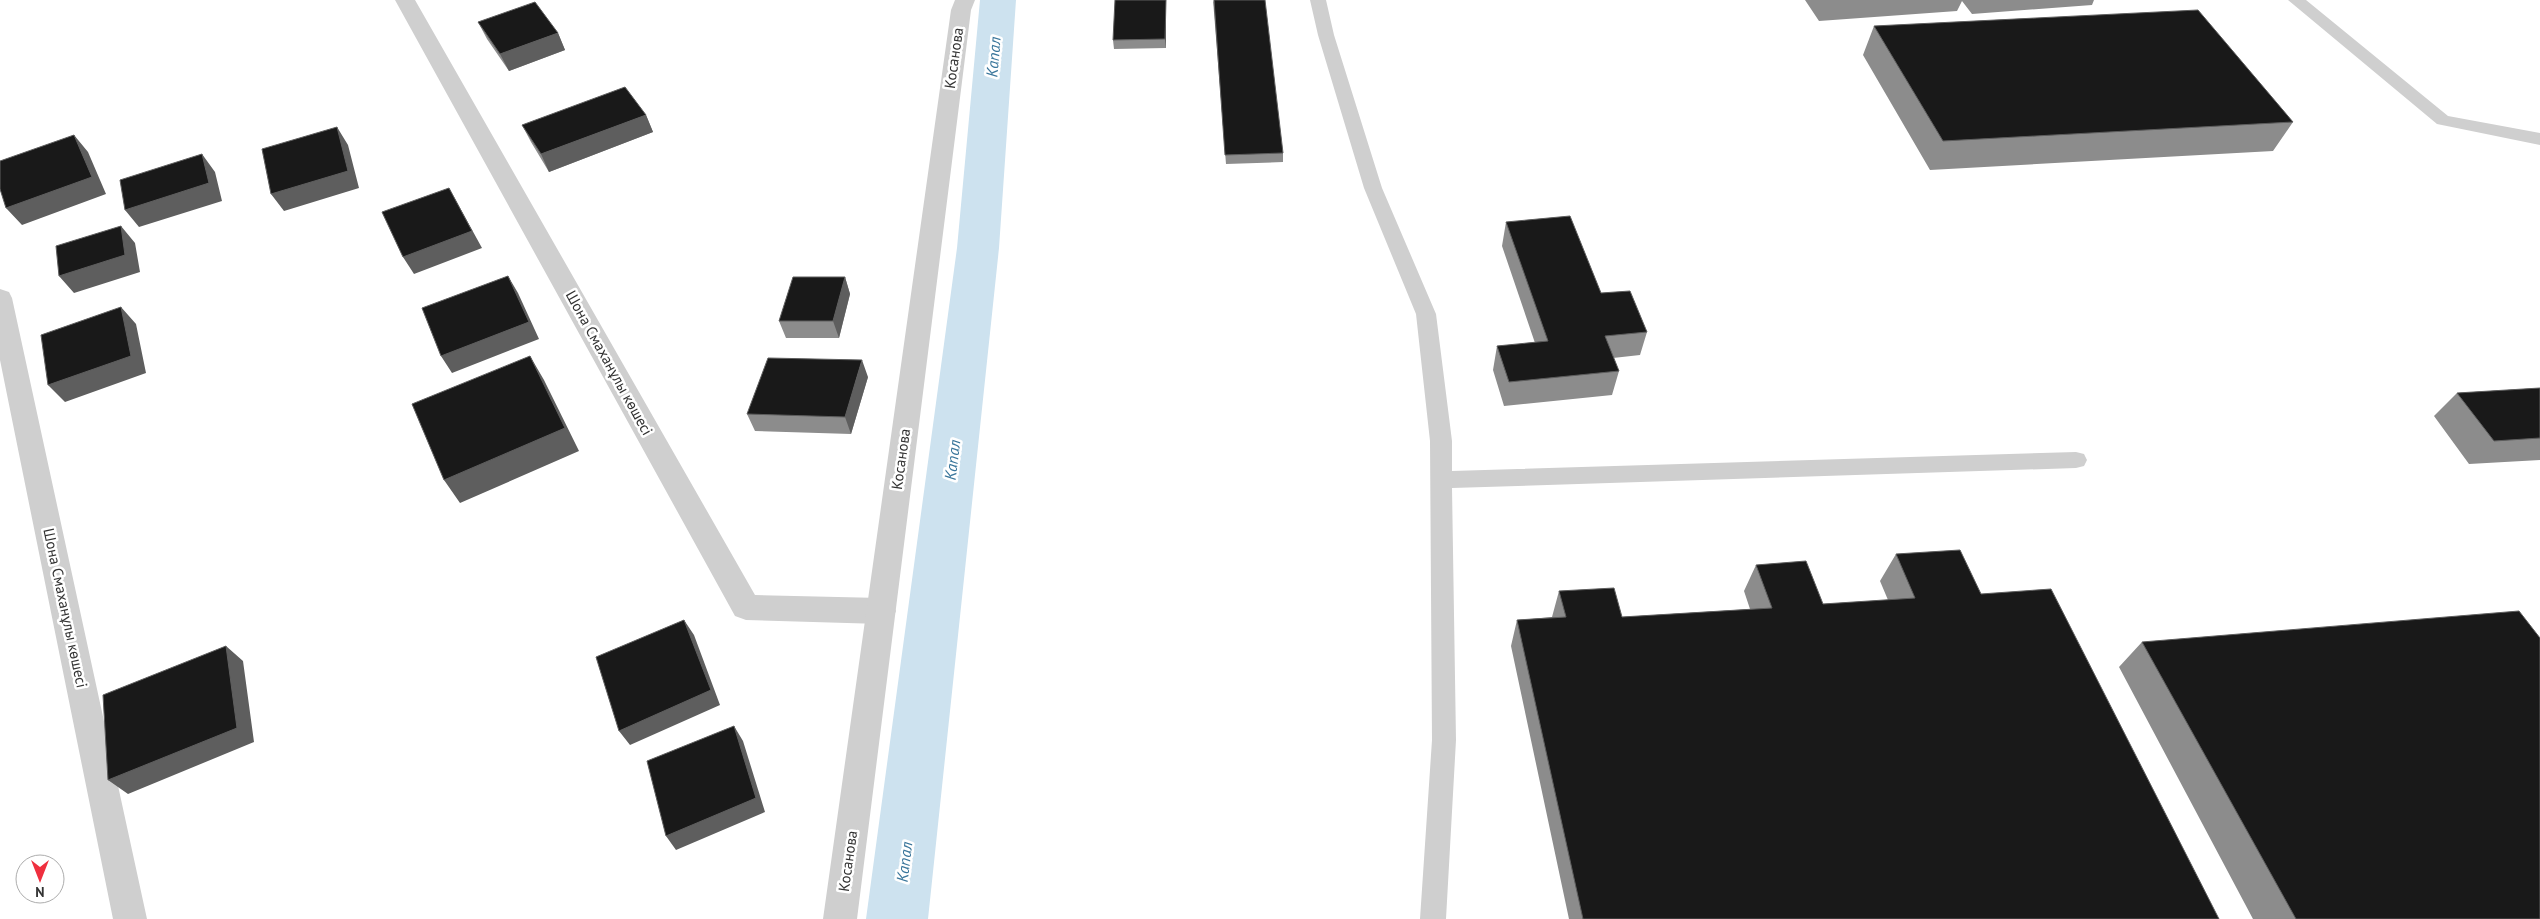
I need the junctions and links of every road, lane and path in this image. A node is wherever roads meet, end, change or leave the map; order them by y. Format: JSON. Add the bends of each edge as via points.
{"nodes":[{"id":1,"x":405,"y":0,"type":"edge"},
{"id":2,"x":965,"y":0,"type":"edge"},
{"id":3,"x":1318,"y":0,"type":"edge"},
{"id":4,"x":2296,"y":0,"type":"edge"},
{"id":5,"x":2540,"y":139,"type":"edge"},
{"id":6,"x":0,"y":298,"type":"edge"},
{"id":7,"x":2076,"y":460,"type":"dead end"},
{"id":8,"x":1441,"y":480,"type":"junction"},
{"id":9,"x":881,"y":611,"type":"junction"},
{"id":10,"x":130,"y":919,"type":"edge"},
{"id":11,"x":840,"y":919,"type":"edge"},
{"id":12,"x":1433,"y":919,"type":"edge"}],
"edges":[{"from":1,"to":9,"type":"street","name":"Шона Смаханұлы көшесі","via":[[746,607]]},
{"from":2,"to":9,"type":"street","name":"Косанова","via":[[961,10]]},
{"from":3,"to":8,"type":"lane","via":[[1373,188],[1426,314],[1441,441]]},
{"from":4,"to":5,"type":"lane","via":[[2443,120]]},
{"from":6,"to":10,"type":"street","name":"Шона Смаханұлы көшесі"},
{"from":7,"to":8,"type":"lane"},
{"from":8,"to":12,"type":"lane","via":[[1444,740]]},
{"from":9,"to":11,"type":"street","name":"Косанова"}]}
